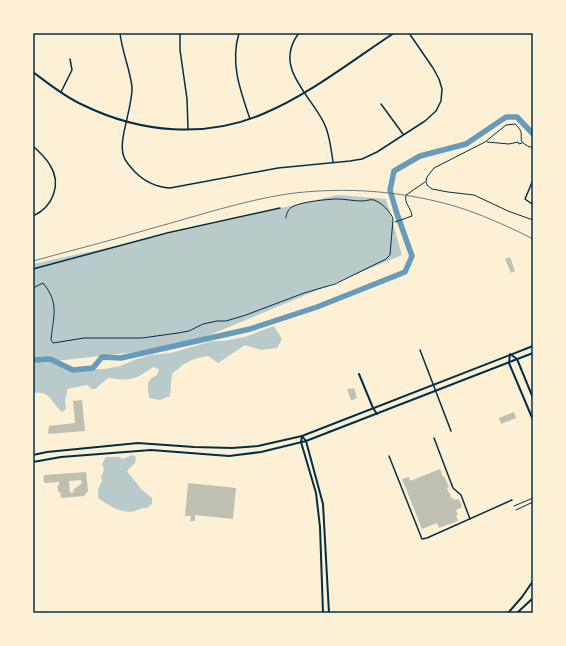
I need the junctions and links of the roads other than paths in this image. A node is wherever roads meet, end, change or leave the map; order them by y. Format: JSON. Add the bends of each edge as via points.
{"nodes":[{"id":1,"x":120,"y":33,"type":"edge"},
{"id":2,"x":180,"y":33,"type":"edge"},
{"id":3,"x":239,"y":33,"type":"edge"},
{"id":4,"x":299,"y":33,"type":"edge"},
{"id":5,"x":394,"y":33,"type":"edge"},
{"id":6,"x":409,"y":33,"type":"edge"},
{"id":7,"x":70,"y":59,"type":"dead end"},
{"id":8,"x":33,"y":72,"type":"edge"},
{"id":9,"x":61,"y":92,"type":"junction"},
{"id":10,"x":305,"y":92,"type":"junction"},
{"id":11,"x":381,"y":104,"type":"dead end"},
{"id":12,"x":250,"y":119,"type":"junction"},
{"id":13,"x":127,"y":122,"type":"junction"},
{"id":14,"x":188,"y":129,"type":"junction"},
{"id":15,"x":402,"y":134,"type":"junction"},
{"id":16,"x":33,"y":146,"type":"edge"},
{"id":17,"x":333,"y":162,"type":"junction"},
{"id":18,"x":533,"y":180,"type":"edge"},
{"id":19,"x":533,"y":203,"type":"edge"},
{"id":20,"x":280,"y":208,"type":"dead end"},
{"id":21,"x":33,"y":216,"type":"edge"},
{"id":22,"x":33,"y":269,"type":"edge"},
{"id":23,"x":533,"y":346,"type":"edge"},
{"id":24,"x":420,"y":350,"type":"dead end"},
{"id":25,"x":533,"y":353,"type":"edge"},
{"id":26,"x":510,"y":354,"type":"junction"},
{"id":27,"x":517,"y":359,"type":"junction"},
{"id":28,"x":509,"y":363,"type":"junction"},
{"id":29,"x":359,"y":374,"type":"dead end"},
{"id":30,"x":434,"y":385,"type":"junction"},
{"id":31,"x":436,"y":391,"type":"junction"},
{"id":32,"x":533,"y":398,"type":"edge"},
{"id":33,"x":373,"y":408,"type":"junction"},
{"id":34,"x":376,"y":414,"type":"junction"},
{"id":35,"x":533,"y":420,"type":"edge"},
{"id":36,"x":451,"y":431,"type":"dead end"},
{"id":37,"x":302,"y":436,"type":"junction"},
{"id":38,"x":434,"y":438,"type":"dead end"},
{"id":39,"x":306,"y":441,"type":"junction"},
{"id":40,"x":300,"y":442,"type":"junction"},
{"id":41,"x":91,"y":448,"type":"junction"},
{"id":42,"x":91,"y":454,"type":"junction"},
{"id":43,"x":33,"y":455,"type":"edge"},
{"id":44,"x":389,"y":456,"type":"dead end"},
{"id":45,"x":33,"y":462,"type":"edge"},
{"id":46,"x":321,"y":492,"type":"junction"},
{"id":47,"x":316,"y":493,"type":"junction"},
{"id":48,"x":533,"y":498,"type":"edge"},
{"id":49,"x":512,"y":500,"type":"dead end"},
{"id":50,"x":533,"y":502,"type":"edge"},
{"id":51,"x":514,"y":506,"type":"dead end"},
{"id":52,"x":516,"y":510,"type":"dead end"},
{"id":53,"x":470,"y":519,"type":"junction"},
{"id":54,"x":320,"y":527,"type":"junction"},
{"id":55,"x":324,"y":527,"type":"junction"},
{"id":56,"x":533,"y":581,"type":"edge"},
{"id":57,"x":322,"y":588,"type":"junction"},
{"id":58,"x":327,"y":588,"type":"junction"},
{"id":59,"x":533,"y":598,"type":"edge"},
{"id":60,"x":323,"y":613,"type":"edge"},
{"id":61,"x":328,"y":613,"type":"edge"},
{"id":62,"x":508,"y":613,"type":"edge"},
{"id":63,"x":517,"y":613,"type":"edge"}],
"edges":[{"from":1,"to":13,"type":"street","via":[[132,87]]},
{"from":2,"to":14,"type":"street"},
{"from":3,"to":12,"type":"street","via":[[235,54],[237,78]]},
{"from":4,"to":10,"type":"street","via":[[293,41],[289,61],[292,72]]},
{"from":5,"to":10,"type":"main road"},
{"from":6,"to":15,"type":"street","via":[[439,79],[442,89],[441,101],[436,111]]},
{"from":7,"to":9,"type":"street","via":[[72,70]]},
{"from":8,"to":9,"type":"main road"},
{"from":9,"to":13,"type":"main road","via":[[82,105]]},
{"from":10,"to":12,"type":"main road"},
{"from":10,"to":17,"type":"street","via":[[325,123]]},
{"from":11,"to":15,"type":"street"},
{"from":12,"to":14,"type":"main road","via":[[217,128]]},
{"from":13,"to":14,"type":"main road","via":[[165,129]]},
{"from":13,"to":17,"type":"street","via":[[122,145],[123,156],[138,175],[159,187],[170,188],[278,168]]},
{"from":15,"to":17,"type":"street","via":[[377,152],[362,159]]},
{"from":16,"to":21,"type":"street","via":[[50,164],[56,188],[52,200]]},
{"from":18,"to":19,"type":"street","via":[[525,199]]},
{"from":20,"to":22,"type":"street","via":[[167,232]]},
{"from":23,"to":26,"type":"main road"},
{"from":24,"to":30,"type":"street"},
{"from":25,"to":27,"type":"main road"},
{"from":26,"to":27,"type":"main road"},
{"from":26,"to":28,"type":"main road"},
{"from":26,"to":30,"type":"main road"},
{"from":27,"to":28,"type":"main road"},
{"from":27,"to":32,"type":"main road"},
{"from":28,"to":31,"type":"main road"},
{"from":28,"to":35,"type":"main road"},
{"from":29,"to":33,"type":"main road"},
{"from":30,"to":31,"type":"street"},
{"from":30,"to":33,"type":"main road"},
{"from":31,"to":34,"type":"main road"},
{"from":31,"to":36,"type":"street"},
{"from":33,"to":34,"type":"main road"},
{"from":33,"to":37,"type":"main road"},
{"from":34,"to":39,"type":"main road"},
{"from":37,"to":39,"type":"main road"},
{"from":37,"to":40,"type":"main road"},
{"from":37,"to":41,"type":"main road","via":[[258,446],[232,448],[138,443]]},
{"from":38,"to":53,"type":"street","via":[[453,488],[461,495]]},
{"from":39,"to":40,"type":"main road"},
{"from":39,"to":46,"type":"main road"},
{"from":40,"to":42,"type":"main road","via":[[261,452],[229,456],[151,450]]},
{"from":40,"to":47,"type":"main road"},
{"from":41,"to":42,"type":"main road"},
{"from":41,"to":43,"type":"main road"},
{"from":42,"to":45,"type":"main road"},
{"from":44,"to":53,"type":"street","via":[[422,539]]},
{"from":46,"to":47,"type":"main road"},
{"from":46,"to":55,"type":"main road"},
{"from":47,"to":54,"type":"main road"},
{"from":48,"to":51,"type":"lane"},
{"from":49,"to":53,"type":"street"},
{"from":50,"to":52,"type":"lane"},
{"from":54,"to":55,"type":"main road"},
{"from":54,"to":57,"type":"main road"},
{"from":55,"to":58,"type":"main road"},
{"from":56,"to":62,"type":"main road"},
{"from":57,"to":58,"type":"main road"},
{"from":57,"to":60,"type":"main road"},
{"from":58,"to":61,"type":"main road"},
{"from":59,"to":63,"type":"main road"}]}
